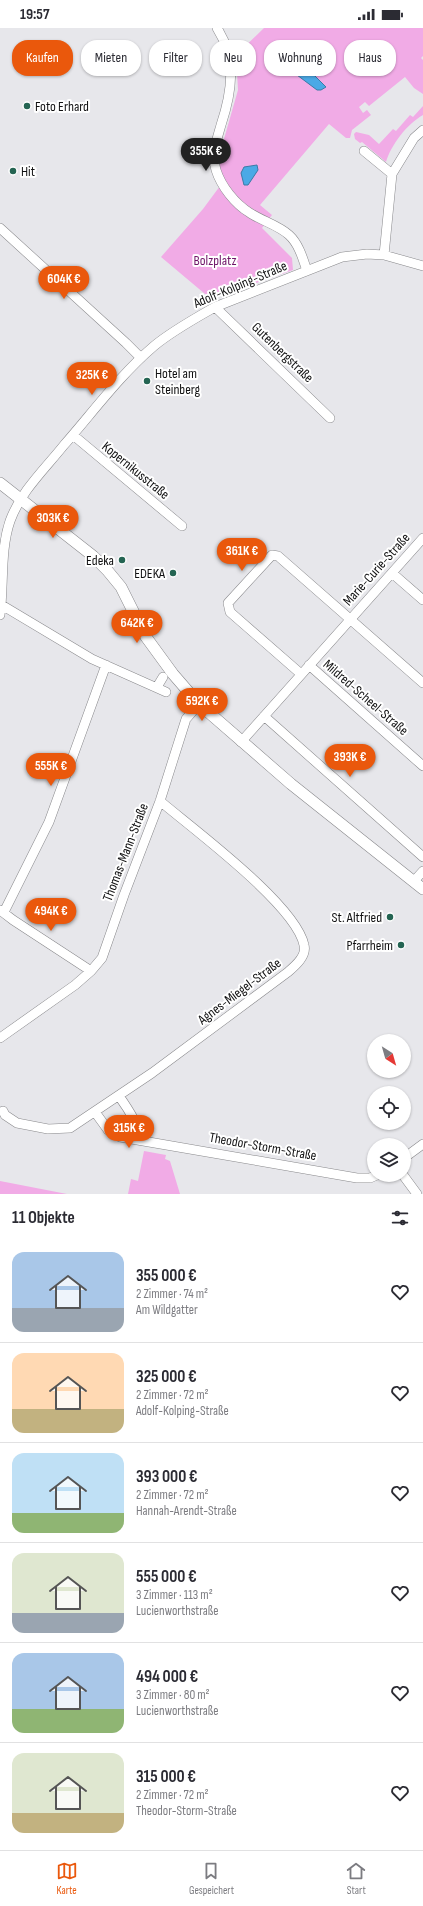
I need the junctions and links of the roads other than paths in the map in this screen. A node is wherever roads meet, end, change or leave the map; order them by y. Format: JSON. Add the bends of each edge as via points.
{"nodes":[{"id":1,"x":217,"y":28,"type":"edge"},
{"id":2,"x":423,"y":130,"type":"edge"},
{"id":3,"x":364,"y":151,"type":"dead end"},
{"id":4,"x":392,"y":174,"type":"junction"},
{"id":5,"x":0,"y":228,"type":"edge"},
{"id":6,"x":384,"y":255,"type":"junction"},
{"id":7,"x":423,"y":266,"type":"edge"},
{"id":8,"x":308,"y":271,"type":"junction"},
{"id":9,"x":215,"y":307,"type":"junction"},
{"id":10,"x":141,"y":358,"type":"junction"},
{"id":11,"x":330,"y":418,"type":"dead end"},
{"id":12,"x":73,"y":435,"type":"junction"},
{"id":13,"x":0,"y":483,"type":"edge"},
{"id":14,"x":20,"y":499,"type":"junction"},
{"id":15,"x":182,"y":526,"type":"dead end"},
{"id":16,"x":423,"y":538,"type":"edge"},
{"id":17,"x":392,"y":573,"type":"junction"},
{"id":18,"x":423,"y":600,"type":"edge"},
{"id":19,"x":1,"y":605,"type":"edge"},
{"id":20,"x":0,"y":615,"type":"edge"},
{"id":21,"x":350,"y":619,"type":"junction"},
{"id":22,"x":106,"y":665,"type":"junction"},
{"id":23,"x":308,"y":665,"type":"junction"},
{"id":24,"x":300,"y":674,"type":"junction"},
{"id":25,"x":163,"y":677,"type":"dead end"},
{"id":26,"x":423,"y":683,"type":"edge"},
{"id":27,"x":157,"y":687,"type":"junction"},
{"id":28,"x":166,"y":692,"type":"dead end"},
{"id":29,"x":199,"y":704,"type":"junction"},
{"id":30,"x":264,"y":716,"type":"junction"},
{"id":31,"x":241,"y":742,"type":"junction"},
{"id":32,"x":423,"y":766,"type":"edge"},
{"id":33,"x":160,"y":801,"type":"junction"},
{"id":34,"x":423,"y":857,"type":"edge"},
{"id":35,"x":423,"y":871,"type":"edge"},
{"id":36,"x":414,"y":881,"type":"junction"},
{"id":37,"x":423,"y":888,"type":"edge"},
{"id":38,"x":2,"y":911,"type":"edge"},
{"id":39,"x":91,"y":971,"type":"junction"},
{"id":40,"x":0,"y":1038,"type":"edge"},
{"id":41,"x":119,"y":1096,"type":"junction"},
{"id":42,"x":3,"y":1111,"type":"dead end"},
{"id":43,"x":96,"y":1112,"type":"junction"},
{"id":44,"x":143,"y":1141,"type":"junction"},
{"id":45,"x":423,"y":1144,"type":"edge"},
{"id":46,"x":411,"y":1153,"type":"edge"},
{"id":47,"x":367,"y":1178,"type":"edge"},
{"id":48,"x":408,"y":1182,"type":"edge"},
{"id":49,"x":417,"y":1194,"type":"edge"}],
"edges":[{"from":1,"to":8,"type":"street","via":[[227,46],[231,82],[215,146],[216,169],[225,188],[242,207],[290,236],[300,251]]},
{"from":2,"to":4,"type":"street","via":[[414,138]]},
{"from":3,"to":4,"type":"street"},
{"from":4,"to":6,"type":"street"},
{"from":5,"to":10,"type":"street"},
{"from":6,"to":7,"type":"street","name":"Adolf-Kolping-Straße"},
{"from":6,"to":8,"type":"street","name":"Adolf-Kolping-Straße","via":[[342,257]]},
{"from":8,"to":9,"type":"street","name":"Adolf-Kolping-Straße"},
{"from":9,"to":10,"type":"street","name":"Adolf-Kolping-Straße","via":[[172,333]]},
{"from":9,"to":11,"type":"street","name":"Gutenbergstraße"},
{"from":10,"to":12,"type":"street","name":"Adolf-Kolping-Straße"},
{"from":12,"to":14,"type":"street","name":"Adolf-Kolping-Straße"},
{"from":12,"to":15,"type":"street","name":"Kopernikusstraße"},
{"from":13,"to":14,"type":"main road"},
{"from":14,"to":19,"type":"street","name":"Adolf-Kolping-Straße","via":[[9,523],[4,548]]},
{"from":14,"to":29,"type":"main road","via":[[107,570],[121,587],[146,636],[173,674]]},
{"from":16,"to":17,"type":"street","name":"Marie-Curie-Straße"},
{"from":17,"to":18,"type":"street"},
{"from":17,"to":21,"type":"street","name":"Marie-Curie-Straße"},
{"from":19,"to":20,"type":"street","name":"Adolf-Kolping-Straße"},
{"from":19,"to":22,"type":"street"},
{"from":21,"to":23,"type":"street","name":"Marie-Curie-Straße"},
{"from":21,"to":24,"type":"street","name":"Marie-Curie-Straße","via":[[278,556],[272,555],[228,603],[230,612]]},
{"from":21,"to":26,"type":"street"},
{"from":22,"to":27,"type":"street"},
{"from":22,"to":38,"type":"street","via":[[49,822]]},
{"from":23,"to":24,"type":"street","name":"Marie-Curie-Straße"},
{"from":23,"to":32,"type":"street","name":"Mildred-Scheel-Straße"},
{"from":24,"to":30,"type":"street","name":"Marie-Curie-Straße"},
{"from":25,"to":27,"type":"street"},
{"from":27,"to":28,"type":"street"},
{"from":29,"to":31,"type":"main road"},
{"from":29,"to":33,"type":"street","name":"Thomas-Mann-Straße","via":[[186,719]]},
{"from":30,"to":31,"type":"street","name":"Marie-Curie-Straße"},
{"from":30,"to":34,"type":"street"},
{"from":31,"to":36,"type":"main road"},
{"from":33,"to":39,"type":"street","name":"Thomas-Mann-Straße","via":[[102,958]]},
{"from":33,"to":41,"type":"street","name":"Agnes-Miegel-Straße","via":[[282,907],[305,946],[300,962],[288,972]]},
{"from":35,"to":36,"type":"street"},
{"from":36,"to":37,"type":"main road"},
{"from":38,"to":39,"type":"street"},
{"from":39,"to":40,"type":"street","name":"Thomas-Mann-Straße"},
{"from":41,"to":43,"type":"street","name":"Agnes-Miegel-Straße"},
{"from":41,"to":44,"type":"street","via":[[127,1106]]},
{"from":42,"to":43,"type":"street","name":"Agnes-Miegel-Straße","via":[[17,1123],[48,1129],[70,1128]]},
{"from":43,"to":44,"type":"street","name":"Theodor-Storm-Straße","via":[[108,1130],[120,1137]]},
{"from":44,"to":47,"type":"street","name":"Theodor-Storm-Straße"},
{"from":45,"to":46,"type":"street"},
{"from":48,"to":49,"type":"street"}]}
